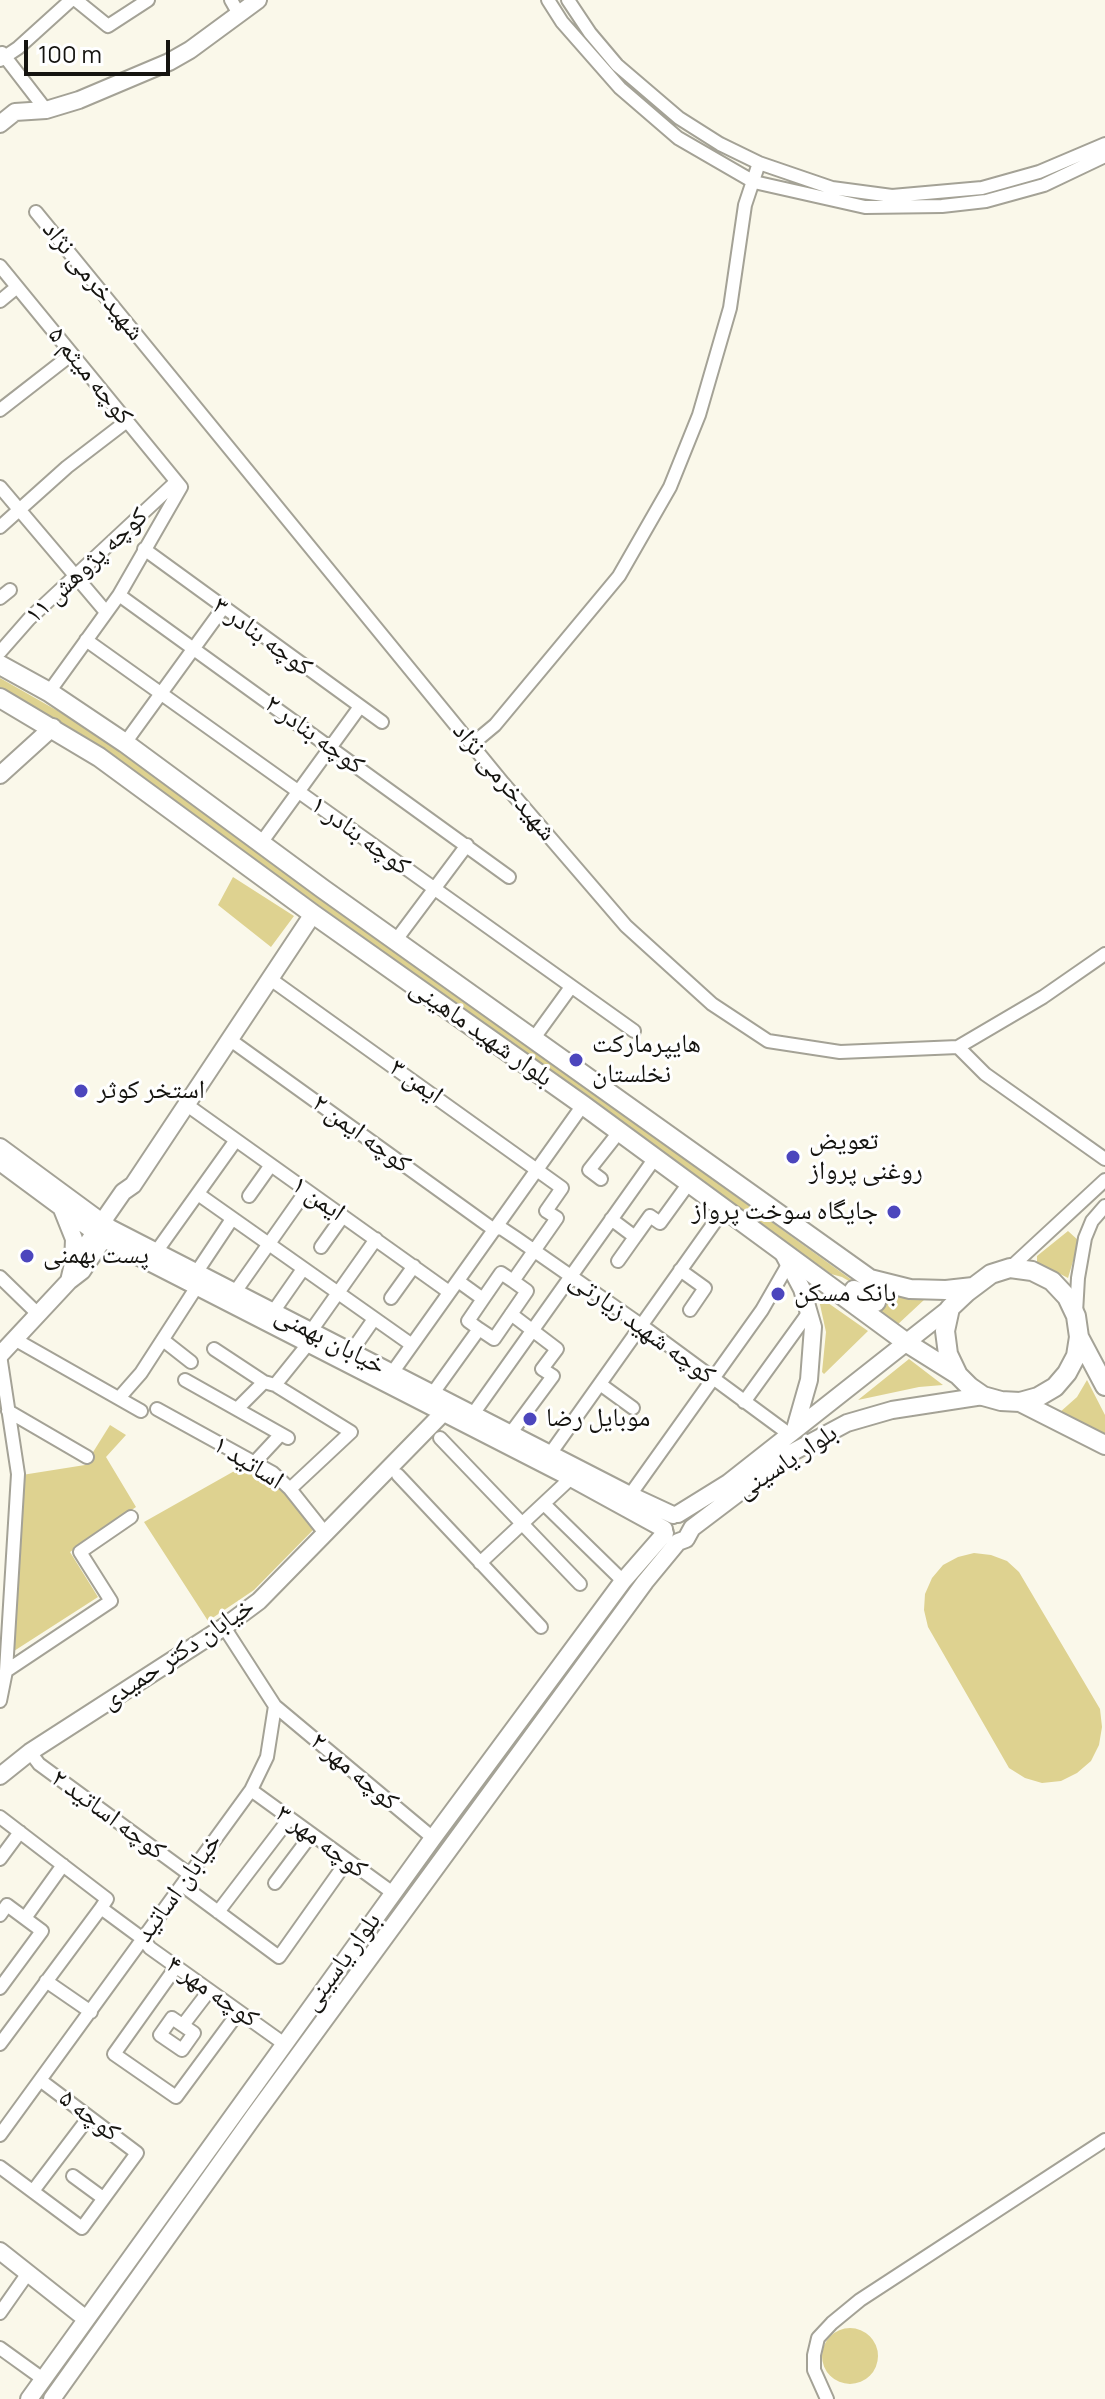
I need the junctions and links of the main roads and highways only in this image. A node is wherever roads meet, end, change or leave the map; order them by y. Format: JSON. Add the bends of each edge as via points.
{"nodes":[{"id":1,"x":0,"y":665,"type":"edge"},
{"id":2,"x":0,"y":698,"type":"edge"},
{"id":3,"x":870,"y":1279,"type":"junction"},
{"id":4,"x":822,"y":1280,"type":"junction"},
{"id":5,"x":973,"y":1287,"type":"junction"},
{"id":6,"x":1079,"y":1337,"type":"junction"},
{"id":7,"x":958,"y":1375,"type":"junction"},
{"id":8,"x":1105,"y":1386,"type":"edge"},
{"id":9,"x":1020,"y":1402,"type":"junction"},
{"id":10,"x":1105,"y":1445,"type":"edge"}],
"edges":[{"from":1,"to":3,"type":"main road","name":"بلوار شهید ماهینی","via":[[125,743]]},
{"from":2,"to":4,"type":"main road","name":"بلوار شهید ماهینی","via":[[99,757]]},
{"from":3,"to":4,"type":"main road","via":[[876,1302],[838,1281]]},
{"from":3,"to":5,"type":"main road","name":"بلوار شهید ماهینی","via":[[910,1289]]},
{"from":4,"to":7,"type":"main road","name":"بلوار شهید ماهینی"},
{"from":5,"to":6,"type":"main road","via":[[1010,1268],[1032,1271],[1067,1297]]},
{"from":5,"to":7,"type":"main road","via":[[950,1308],[945,1331]]},
{"from":6,"to":8,"type":"main road"},
{"from":6,"to":9,"type":"main road","via":[[1076,1356],[1055,1387]]},
{"from":7,"to":9,"type":"main road","via":[[983,1396]]},
{"from":9,"to":10,"type":"main road"}]}
